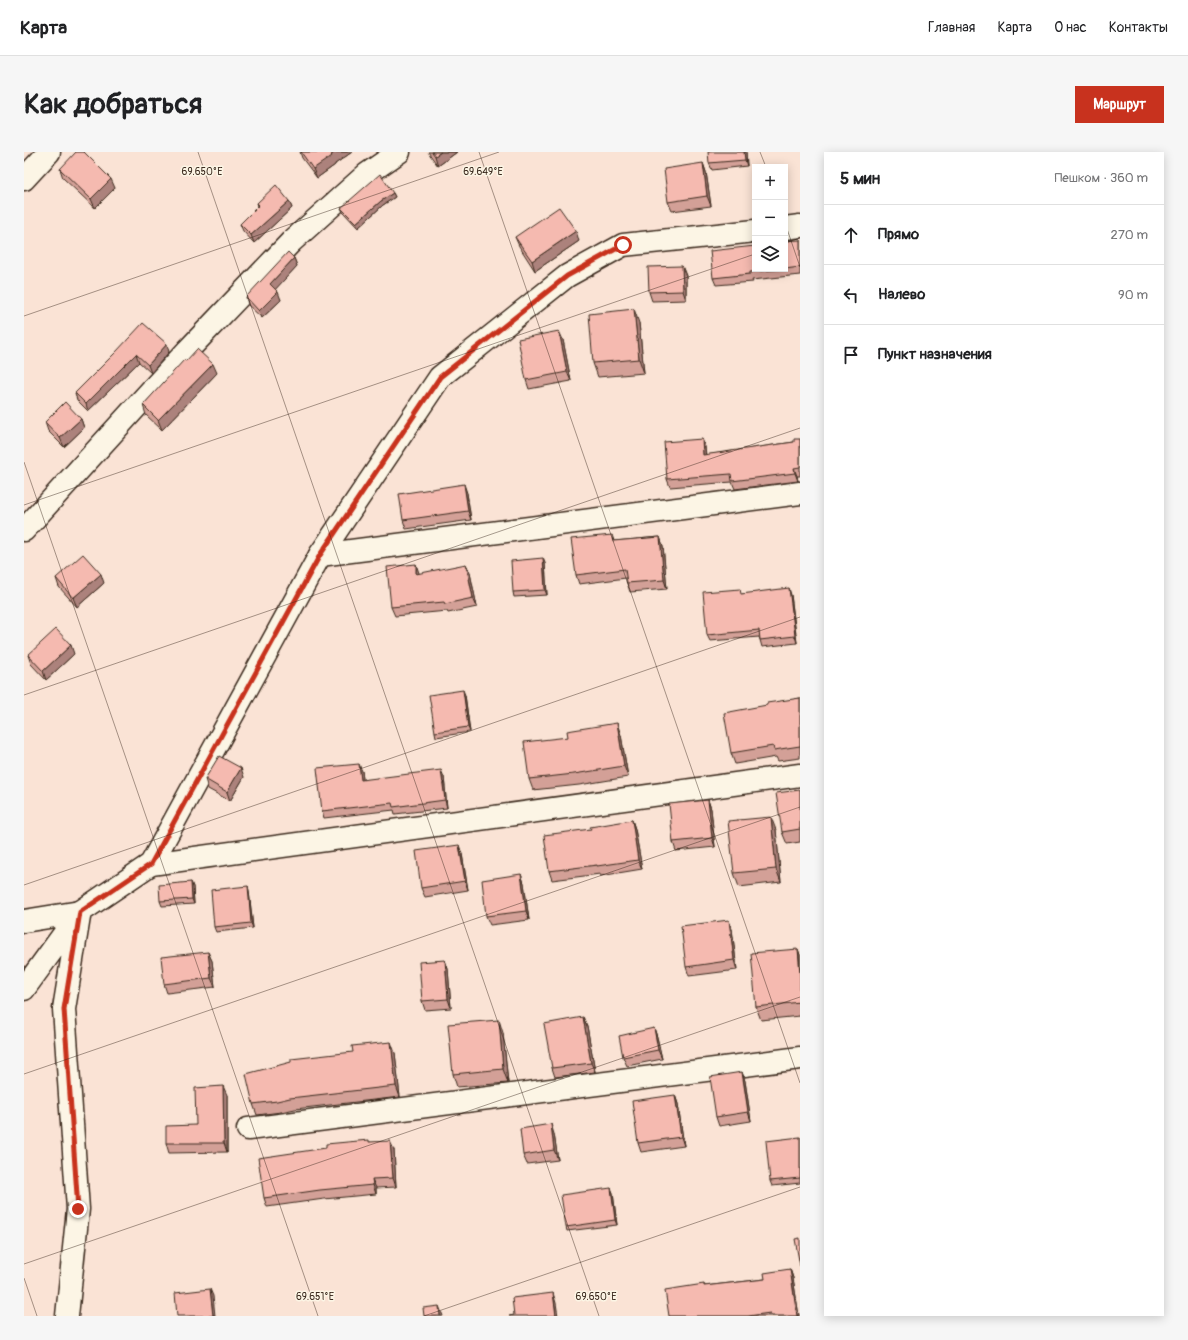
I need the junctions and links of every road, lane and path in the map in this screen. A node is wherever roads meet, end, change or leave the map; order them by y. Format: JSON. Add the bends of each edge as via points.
{"nodes":[{"id":1,"x":49,"y":152,"type":"edge"},
{"id":2,"x":399,"y":152,"type":"edge"},
{"id":3,"x":24,"y":179,"type":"edge"},
{"id":4,"x":800,"y":226,"type":"edge"},
{"id":5,"x":788,"y":228,"type":"edge"},
{"id":6,"x":752,"y":231,"type":"edge"},
{"id":7,"x":800,"y":493,"type":"edge"},
{"id":8,"x":24,"y":530,"type":"edge"},
{"id":9,"x":320,"y":555,"type":"junction"},
{"id":10,"x":800,"y":775,"type":"edge"},
{"id":11,"x":151,"y":864,"type":"junction"},
{"id":12,"x":80,"y":912,"type":"junction"},
{"id":13,"x":24,"y":922,"type":"edge"},
{"id":14,"x":24,"y":989,"type":"edge"},
{"id":15,"x":800,"y":1058,"type":"edge"},
{"id":16,"x":248,"y":1129,"type":"dead end"},
{"id":17,"x":67,"y":1316,"type":"edge"}],
"edges":[{"from":1,"to":3,"type":"street"},
{"from":2,"to":8,"type":"street","via":[[367,174],[291,242],[188,350]]},
{"from":4,"to":5,"type":"street"},
{"from":6,"to":9,"type":"street","via":[[623,245],[567,276],[440,377]]},
{"from":7,"to":9,"type":"street"},
{"from":9,"to":11,"type":"street"},
{"from":10,"to":11,"type":"street"},
{"from":11,"to":12,"type":"street"},
{"from":12,"to":13,"type":"street"},
{"from":12,"to":14,"type":"street"},
{"from":12,"to":17,"type":"street","via":[[64,1009],[78,1209]]},
{"from":15,"to":16,"type":"street"}]}
